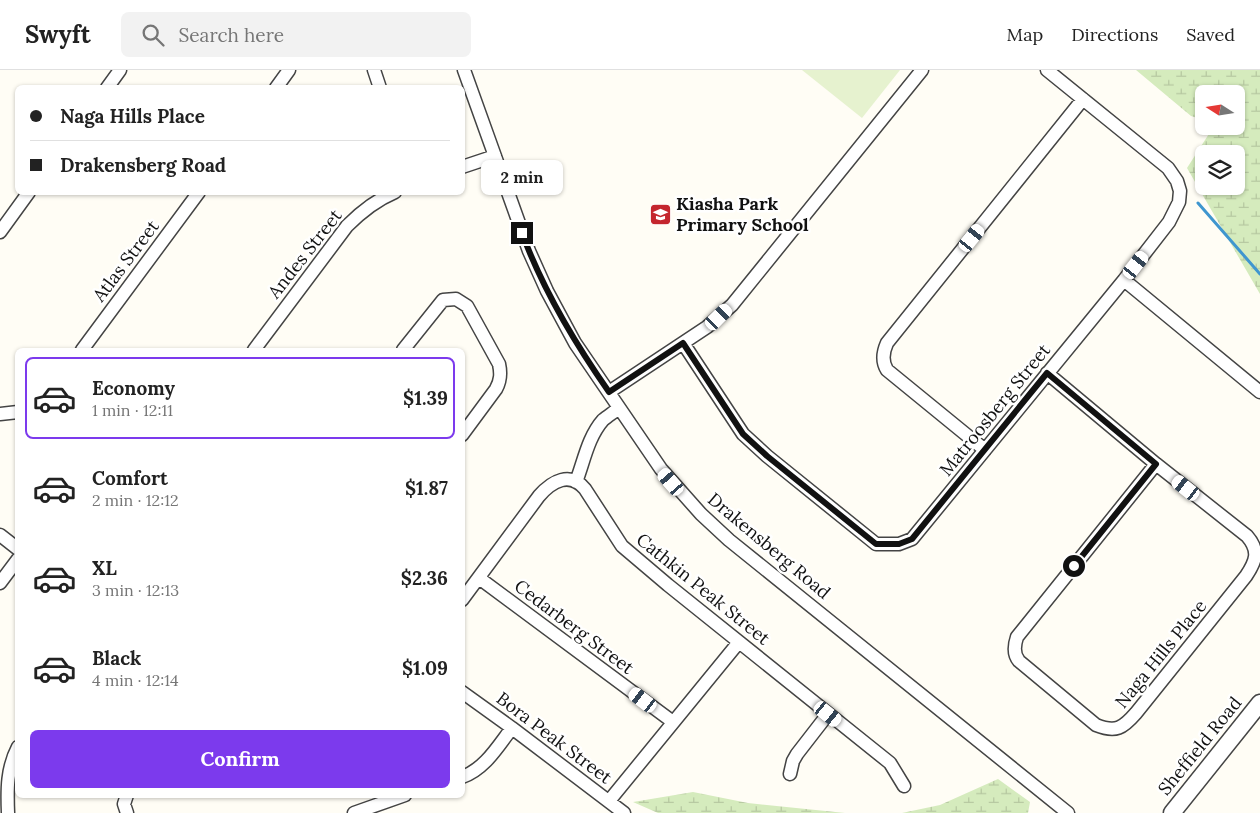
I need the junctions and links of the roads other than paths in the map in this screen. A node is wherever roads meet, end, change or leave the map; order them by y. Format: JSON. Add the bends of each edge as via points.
{"nodes":[{"id":1,"x":120,"y":70,"type":"edge"},
{"id":2,"x":289,"y":70,"type":"edge"},
{"id":3,"x":374,"y":70,"type":"edge"},
{"id":4,"x":464,"y":70,"type":"edge"},
{"id":5,"x":922,"y":70,"type":"edge"},
{"id":6,"x":1048,"y":70,"type":"edge"},
{"id":7,"x":109,"y":85,"type":"edge"},
{"id":8,"x":278,"y":85,"type":"edge"},
{"id":9,"x":379,"y":85,"type":"edge"},
{"id":10,"x":1084,"y":99,"type":"junction"},
{"id":11,"x":495,"y":156,"type":"junction"},
{"id":12,"x":465,"y":166,"type":"edge"},
{"id":13,"x":27,"y":195,"type":"edge"},
{"id":14,"x":197,"y":195,"type":"edge"},
{"id":15,"x":390,"y":195,"type":"edge"},
{"id":16,"x":0,"y":232,"type":"edge"},
{"id":17,"x":1124,"y":280,"type":"junction"},
{"id":18,"x":683,"y":343,"type":"junction"},
{"id":19,"x":83,"y":348,"type":"edge"},
{"id":20,"x":256,"y":348,"type":"edge"},
{"id":21,"x":405,"y":348,"type":"edge"},
{"id":22,"x":1047,"y":373,"type":"junction"},
{"id":23,"x":609,"y":392,"type":"junction"},
{"id":24,"x":1260,"y":392,"type":"edge"},
{"id":25,"x":619,"y":408,"type":"junction"},
{"id":26,"x":15,"y":412,"type":"edge"},
{"id":27,"x":0,"y":414,"type":"edge"},
{"id":28,"x":465,"y":431,"type":"edge"},
{"id":29,"x":985,"y":450,"type":"junction"},
{"id":30,"x":1156,"y":464,"type":"junction"},
{"id":31,"x":576,"y":482,"type":"junction"},
{"id":32,"x":0,"y":535,"type":"edge"},
{"id":33,"x":15,"y":547,"type":"edge"},
{"id":34,"x":1258,"y":550,"type":"edge"},
{"id":35,"x":15,"y":562,"type":"edge"},
{"id":36,"x":479,"y":578,"type":"junction"},
{"id":37,"x":0,"y":583,"type":"edge"},
{"id":38,"x":465,"y":596,"type":"edge"},
{"id":39,"x":739,"y":642,"type":"junction"},
{"id":40,"x":465,"y":694,"type":"edge"},
{"id":41,"x":1260,"y":703,"type":"edge"},
{"id":42,"x":828,"y":714,"type":"junction"},
{"id":43,"x":673,"y":722,"type":"junction"},
{"id":44,"x":512,"y":728,"type":"junction"},
{"id":45,"x":15,"y":753,"type":"edge"},
{"id":46,"x":790,"y":774,"type":"dead end"},
{"id":47,"x":465,"y":776,"type":"edge"},
{"id":48,"x":904,"y":786,"type":"dead end"},
{"id":49,"x":125,"y":798,"type":"edge"},
{"id":50,"x":396,"y":798,"type":"edge"},
{"id":51,"x":609,"y":801,"type":"junction"},
{"id":52,"x":8,"y":813,"type":"edge"},
{"id":53,"x":127,"y":813,"type":"edge"},
{"id":54,"x":354,"y":813,"type":"edge"},
{"id":55,"x":624,"y":813,"type":"edge"},
{"id":56,"x":1068,"y":813,"type":"edge"},
{"id":57,"x":1172,"y":813,"type":"edge"}],
"edges":[{"from":1,"to":7,"type":"street"},
{"from":2,"to":8,"type":"street"},
{"from":3,"to":9,"type":"street"},
{"from":4,"to":11,"type":"street","name":"Drakensberg Road"},
{"from":5,"to":18,"type":"street","via":[[732,305]]},
{"from":6,"to":10,"type":"street","name":"Matroosberg Street"},
{"from":10,"to":17,"type":"street","name":"Matroosberg Street","via":[[1168,168],[1180,191],[1179,202],[1169,222]]},
{"from":10,"to":29,"type":"street","via":[[884,350],[887,370]]},
{"from":11,"to":12,"type":"street"},
{"from":11,"to":23,"type":"street","name":"Drakensberg Road","via":[[547,291],[575,343]]},
{"from":13,"to":16,"type":"street"},
{"from":14,"to":19,"type":"street","name":"Atlas Street"},
{"from":15,"to":20,"type":"street","name":"Andes Street","via":[[347,226]]},
{"from":17,"to":22,"type":"street","name":"Matroosberg Street"},
{"from":17,"to":24,"type":"street"},
{"from":18,"to":23,"type":"street"},
{"from":18,"to":29,"type":"street","name":"Matroosberg Street","via":[[743,434],[876,544],[899,544],[912,539]]},
{"from":21,"to":28,"type":"street","via":[[443,300],[456,299],[467,306],[501,371],[496,389]]},
{"from":22,"to":29,"type":"street","name":"Matroosberg Street"},
{"from":22,"to":30,"type":"street","name":"Naga Hills Place"},
{"from":23,"to":25,"type":"street","name":"Drakensberg Road"},
{"from":25,"to":31,"type":"street","via":[[594,434]]},
{"from":25,"to":56,"type":"street","name":"Drakensberg Road","via":[[661,469],[701,514]]},
{"from":26,"to":27,"type":"street"},
{"from":30,"to":34,"type":"street","name":"Naga Hills Place","via":[[1253,541]]},
{"from":30,"to":34,"type":"street","name":"Naga Hills Place","via":[[1017,637],[1014,649],[1019,661],[1096,725],[1118,729],[1136,714],[1246,576],[1256,561]]},
{"from":31,"to":36,"type":"street","via":[[563,480],[548,485]]},
{"from":31,"to":39,"type":"street","name":"Cathkin Peak Street","via":[[581,484],[622,546]]},
{"from":32,"to":33,"type":"street"},
{"from":35,"to":37,"type":"street"},
{"from":36,"to":38,"type":"street"},
{"from":36,"to":43,"type":"street","name":"Cedarberg Street"},
{"from":39,"to":42,"type":"street","name":"Cathkin Peak Street"},
{"from":39,"to":43,"type":"street"},
{"from":40,"to":44,"type":"street","name":"Bora Peak Street"},
{"from":41,"to":57,"type":"street","name":"Sheffield Road"},
{"from":42,"to":46,"type":"street","via":[[797,754]]},
{"from":42,"to":48,"type":"street","name":"Cathkin Peak Street","via":[[894,767]]},
{"from":43,"to":51,"type":"street"},
{"from":44,"to":47,"type":"street","via":[[481,767]]},
{"from":44,"to":51,"type":"street","name":"Bora Peak Street"},
{"from":45,"to":52,"type":"street","via":[[8,777]]},
{"from":49,"to":53,"type":"street"},
{"from":50,"to":54,"type":"street"},
{"from":51,"to":55,"type":"street","name":"Bora Peak Street"}]}
